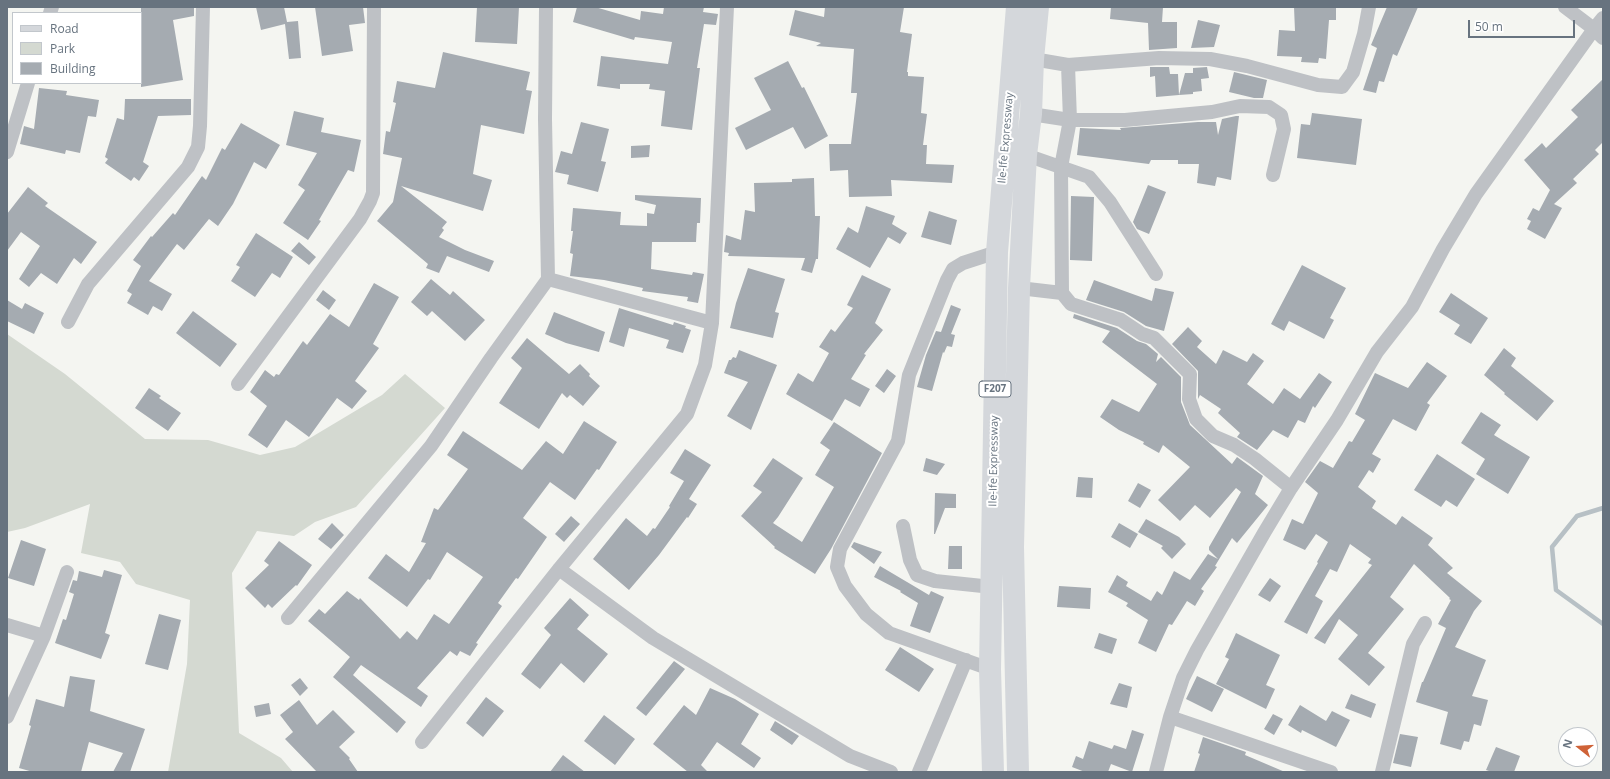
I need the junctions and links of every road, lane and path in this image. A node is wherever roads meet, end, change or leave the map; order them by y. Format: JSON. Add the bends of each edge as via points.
{"nodes":[{"id":1,"x":203,"y":7,"type":"edge"},
{"id":2,"x":374,"y":7,"type":"edge"},
{"id":3,"x":546,"y":7,"type":"edge"},
{"id":4,"x":727,"y":7,"type":"edge"},
{"id":5,"x":1017,"y":7,"type":"edge"},
{"id":6,"x":1038,"y":7,"type":"edge"},
{"id":7,"x":1369,"y":7,"type":"edge"},
{"id":8,"x":1565,"y":7,"type":"edge"},
{"id":9,"x":1603,"y":18,"type":"edge"},
{"id":10,"x":1598,"y":33,"type":"edge"},
{"id":11,"x":1033,"y":59,"type":"junction"},
{"id":12,"x":1068,"y":65,"type":"junction"},
{"id":13,"x":28,"y":84,"type":"edge"},
{"id":14,"x":1031,"y":114,"type":"junction"},
{"id":15,"x":1070,"y":120,"type":"junction"},
{"id":16,"x":7,"y":152,"type":"edge"},
{"id":17,"x":1026,"y":155,"type":"junction"},
{"id":18,"x":1061,"y":167,"type":"junction"},
{"id":19,"x":1273,"y":175,"type":"dead end"},
{"id":20,"x":996,"y":252,"type":"junction"},
{"id":21,"x":1156,"y":274,"type":"dead end"},
{"id":22,"x":548,"y":279,"type":"junction"},
{"id":23,"x":1019,"y":288,"type":"junction"},
{"id":24,"x":1062,"y":293,"type":"junction"},
{"id":25,"x":68,"y":322,"type":"dead end"},
{"id":26,"x":712,"y":323,"type":"junction"},
{"id":27,"x":238,"y":384,"type":"dead end"},
{"id":28,"x":1291,"y":488,"type":"junction"},
{"id":29,"x":903,"y":526,"type":"dead end"},
{"id":30,"x":559,"y":569,"type":"junction"},
{"id":31,"x":67,"y":572,"type":"dead end"},
{"id":32,"x":992,"y":587,"type":"junction"},
{"id":33,"x":288,"y":618,"type":"dead end"},
{"id":34,"x":1424,"y":623,"type":"dead end"},
{"id":35,"x":7,"y":625,"type":"edge"},
{"id":36,"x":44,"y":636,"type":"junction"},
{"id":37,"x":966,"y":660,"type":"junction"},
{"id":38,"x":990,"y":669,"type":"junction"},
{"id":39,"x":7,"y":717,"type":"edge"},
{"id":40,"x":1170,"y":717,"type":"junction"},
{"id":41,"x":422,"y":742,"type":"dead end"},
{"id":42,"x":891,"y":772,"type":"edge"},
{"id":43,"x":919,"y":772,"type":"edge"},
{"id":44,"x":993,"y":772,"type":"edge"},
{"id":45,"x":1018,"y":772,"type":"edge"},
{"id":46,"x":1156,"y":772,"type":"edge"},
{"id":47,"x":1330,"y":772,"type":"edge"},
{"id":48,"x":1382,"y":772,"type":"edge"}],
"edges":[{"from":1,"to":25,"type":"street","via":[[198,147],[188,167],[88,284]]},
{"from":2,"to":27,"type":"street","via":[[370,201],[360,219]]},
{"from":3,"to":22,"type":"street"},
{"from":4,"to":26,"type":"street"},
{"from":5,"to":20,"type":"main road","name":"Ile-Ife Expressway","number":"F207"},
{"from":6,"to":11,"type":"main road","name":"Ile-Ife Expressway","number":"F207"},
{"from":7,"to":12,"type":"street","via":[[1353,72],[1342,87],[1318,86],[1210,58],[1159,58]]},
{"from":8,"to":10,"type":"street"},
{"from":9,"to":10,"type":"street"},
{"from":10,"to":28,"type":"street","via":[[1476,194],[1412,307],[1377,352]]},
{"from":11,"to":12,"type":"street"},
{"from":11,"to":14,"type":"main road","name":"Ile-Ife Expressway","number":"F207"},
{"from":12,"to":15,"type":"street"},
{"from":13,"to":16,"type":"street"},
{"from":14,"to":15,"type":"street"},
{"from":14,"to":17,"type":"main road","name":"Ile-Ife Expressway","number":"F207"},
{"from":15,"to":18,"type":"street"},
{"from":15,"to":19,"type":"street","via":[[1125,120],[1212,112],[1240,106],[1269,107],[1281,115],[1284,129]]},
{"from":17,"to":18,"type":"street"},
{"from":17,"to":23,"type":"main road","name":"Ile-Ife Expressway","number":"F207"},
{"from":18,"to":21,"type":"street","via":[[1089,177],[1110,202]]},
{"from":18,"to":24,"type":"street"},
{"from":20,"to":32,"type":"main road","name":"Ile-Ife Expressway","number":"F207"},
{"from":20,"to":37,"type":"street","via":[[963,263],[953,269],[947,280],[909,375],[898,441],[840,550],[837,567],[845,586],[866,614],[889,633]]},
{"from":22,"to":26,"type":"street"},
{"from":22,"to":33,"type":"street","via":[[431,446]]},
{"from":23,"to":24,"type":"street"},
{"from":23,"to":45,"type":"main road","name":"Ile-Ife Expressway","number":"F207","via":[[1013,547]]},
{"from":24,"to":28,"type":"street","via":[[1071,304],[1121,320],[1142,334],[1154,338],[1190,374],[1189,399],[1196,419],[1212,436],[1255,459]]},
{"from":26,"to":30,"type":"street","via":[[705,365],[687,414]]},
{"from":28,"to":40,"type":"street","via":[[1197,650],[1183,678]]},
{"from":29,"to":32,"type":"street","via":[[910,560],[917,574],[935,581]]},
{"from":30,"to":41,"type":"street"},
{"from":30,"to":42,"type":"street","via":[[653,638],[850,756]]},
{"from":31,"to":36,"type":"street"},
{"from":32,"to":38,"type":"main road","name":"Ile-Ife Expressway","number":"F207"},
{"from":34,"to":48,"type":"street","via":[[1413,644]]},
{"from":35,"to":36,"type":"street"},
{"from":36,"to":39,"type":"street"},
{"from":37,"to":38,"type":"street"},
{"from":37,"to":43,"type":"street"},
{"from":38,"to":44,"type":"main road","name":"Ile-Ife Expressway","number":"F207"},
{"from":40,"to":46,"type":"street"},
{"from":40,"to":47,"type":"street"}]}
